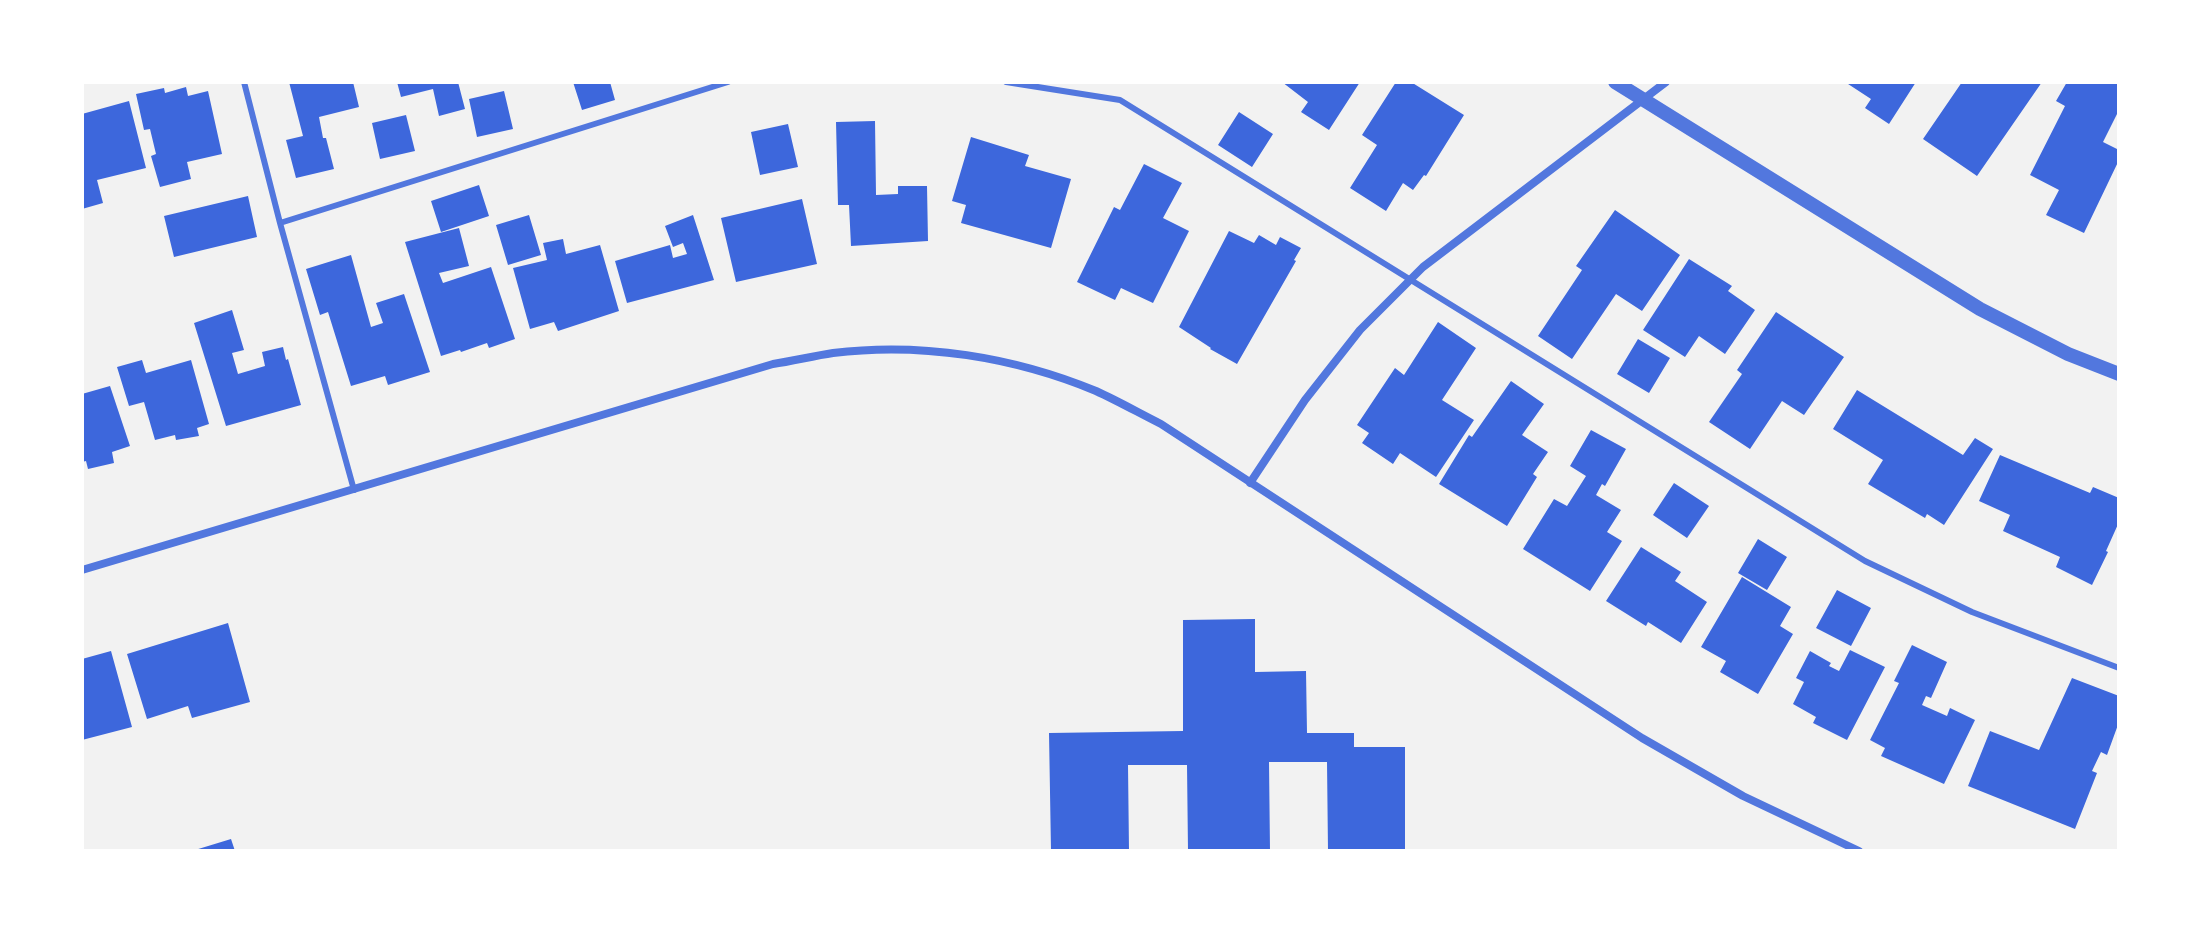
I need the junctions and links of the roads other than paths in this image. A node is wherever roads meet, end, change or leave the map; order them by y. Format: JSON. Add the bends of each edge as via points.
{"nodes":[{"id":1,"x":244,"y":82,"type":"edge"},
{"id":2,"x":728,"y":82,"type":"edge"},
{"id":3,"x":1006,"y":82,"type":"edge"},
{"id":4,"x":1615,"y":82,"type":"edge"},
{"id":5,"x":1666,"y":82,"type":"edge"},
{"id":6,"x":1642,"y":100,"type":"junction"},
{"id":7,"x":280,"y":223,"type":"junction"},
{"id":8,"x":1409,"y":281,"type":"junction"},
{"id":9,"x":2119,"y":374,"type":"edge"},
{"id":10,"x":1250,"y":483,"type":"junction"},
{"id":11,"x":354,"y":490,"type":"junction"},
{"id":12,"x":82,"y":570,"type":"edge"},
{"id":13,"x":2119,"y":668,"type":"edge"},
{"id":14,"x":1859,"y":851,"type":"edge"}],
"edges":[{"from":1,"to":7,"type":"lane"},
{"from":2,"to":7,"type":"lane"},
{"from":3,"to":8,"type":"lane","via":[[1120,100]]},
{"from":4,"to":6,"type":"street"},
{"from":5,"to":6,"type":"street"},
{"from":6,"to":8,"type":"street"},
{"from":6,"to":9,"type":"street","via":[[1980,309]]},
{"from":7,"to":11,"type":"lane"},
{"from":8,"to":10,"type":"street","via":[[1360,330]]},
{"from":8,"to":13,"type":"lane","via":[[1865,561],[1972,612]]},
{"from":10,"to":11,"type":"street","via":[[1161,424],[1097,392],[1039,370],[906,350],[835,353],[773,364]]},
{"from":10,"to":14,"type":"street","via":[[1642,738],[1743,796]]},
{"from":11,"to":12,"type":"street"}]}
